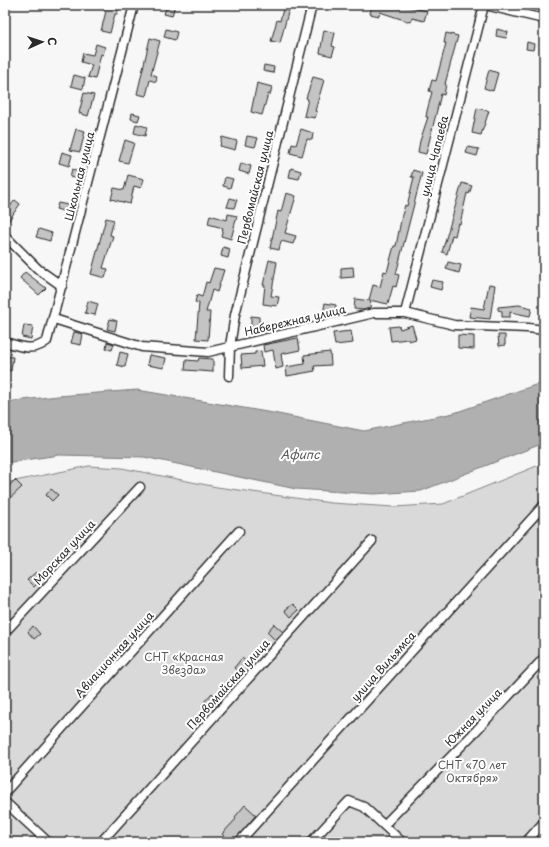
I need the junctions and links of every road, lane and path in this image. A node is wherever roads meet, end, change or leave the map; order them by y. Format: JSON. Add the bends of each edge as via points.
{"nodes":[{"id":1,"x":134,"y":5,"type":"edge"},
{"id":2,"x":312,"y":5,"type":"edge"},
{"id":3,"x":484,"y":5,"type":"edge"},
{"id":4,"x":544,"y":19,"type":"edge"},
{"id":5,"x":5,"y":236,"type":"edge"},
{"id":6,"x":62,"y":286,"type":"junction"},
{"id":7,"x":405,"y":313,"type":"junction"},
{"id":8,"x":54,"y":319,"type":"junction"},
{"id":9,"x":544,"y":330,"type":"edge"},
{"id":10,"x":5,"y":342,"type":"edge"},
{"id":11,"x":230,"y":346,"type":"junction"},
{"id":12,"x":229,"y":376,"type":"dead end"},
{"id":13,"x":140,"y":487,"type":"dead end"},
{"id":14,"x":544,"y":505,"type":"edge"},
{"id":15,"x":239,"y":530,"type":"dead end"},
{"id":16,"x":372,"y":541,"type":"dead end"},
{"id":17,"x":5,"y":632,"type":"edge"},
{"id":18,"x":544,"y":658,"type":"edge"},
{"id":19,"x":5,"y":792,"type":"edge"},
{"id":20,"x":5,"y":802,"type":"edge"},
{"id":21,"x":544,"y":822,"type":"edge"},
{"id":22,"x":384,"y":825,"type":"junction"},
{"id":23,"x":314,"y":841,"type":"edge"},
{"id":24,"x":48,"y":842,"type":"edge"},
{"id":25,"x":101,"y":842,"type":"edge"},
{"id":26,"x":239,"y":842,"type":"edge"},
{"id":27,"x":402,"y":842,"type":"edge"},
{"id":28,"x":526,"y":842,"type":"edge"}],
"edges":[{"from":1,"to":6,"type":"street","name":"Школьная улица"},
{"from":2,"to":11,"type":"street","name":"Первомайская улица","via":[[234,315]]},
{"from":3,"to":4,"type":"street"},
{"from":3,"to":7,"type":"street","name":"улица Чапаева"},
{"from":5,"to":6,"type":"street","via":[[38,269]]},
{"from":6,"to":8,"type":"street","name":"Школьная улица"},
{"from":7,"to":9,"type":"street","name":"Набережная улица","via":[[454,325]]},
{"from":7,"to":11,"type":"street","name":"Набережная улица","via":[[374,313]]},
{"from":8,"to":10,"type":"street","name":"Школьная улица","via":[[47,341],[39,348],[25,348]]},
{"from":8,"to":11,"type":"street","name":"Набережная улица","via":[[142,347],[208,352]]},
{"from":11,"to":12,"type":"street","name":"Первомайская улица"},
{"from":13,"to":17,"type":"street","name":"Морская улица"},
{"from":14,"to":26,"type":"street","name":"улица Вильямса"},
{"from":15,"to":19,"type":"street","name":"Авиационная улица"},
{"from":16,"to":25,"type":"street","name":"Первомайская улица"},
{"from":18,"to":22,"type":"street","name":"Южная улица"},
{"from":20,"to":24,"type":"street"},
{"from":21,"to":28,"type":"street"},
{"from":22,"to":23,"type":"street","via":[[364,807],[350,801]]},
{"from":22,"to":27,"type":"street"}]}
